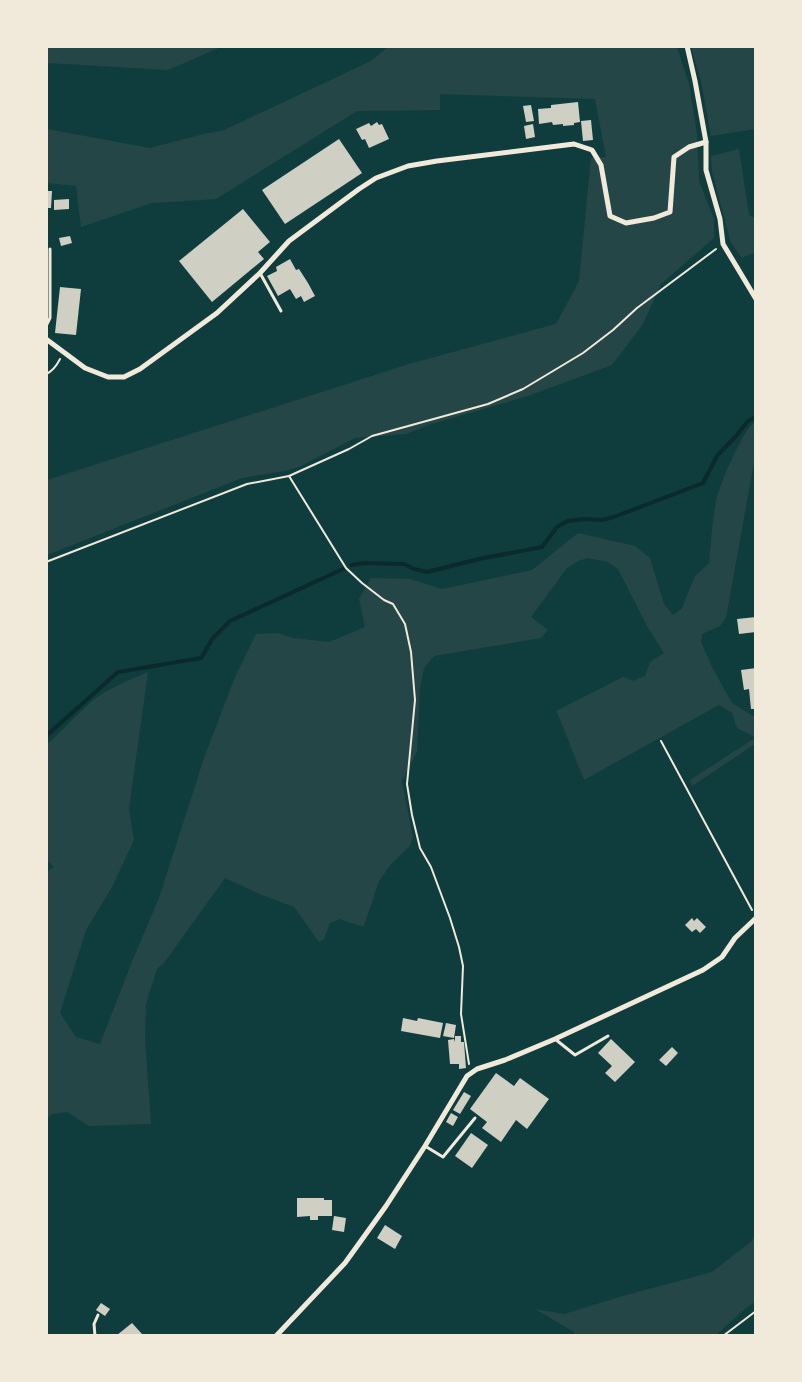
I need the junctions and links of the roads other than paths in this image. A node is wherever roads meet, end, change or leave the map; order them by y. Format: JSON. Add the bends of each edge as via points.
{"nodes":[{"id":1,"x":687,"y":46,"type":"edge"},
{"id":2,"x":706,"y":142,"type":"junction"},
{"id":3,"x":50,"y":249,"type":"dead end"},
{"id":4,"x":260,"y":273,"type":"junction"},
{"id":5,"x":756,"y":299,"type":"edge"},
{"id":6,"x":281,"y":311,"type":"dead end"},
{"id":7,"x":46,"y":326,"type":"edge"},
{"id":8,"x":46,"y":339,"type":"edge"},
{"id":9,"x":756,"y":917,"type":"edge"},
{"id":10,"x":608,"y":1036,"type":"dead end"},
{"id":11,"x":555,"y":1039,"type":"junction"},
{"id":12,"x":474,"y":1118,"type":"dead end"},
{"id":13,"x":425,"y":1146,"type":"junction"},
{"id":14,"x":98,"y":1315,"type":"dead end"},
{"id":15,"x":95,"y":1335,"type":"edge"},
{"id":16,"x":276,"y":1335,"type":"edge"}],
"edges":[{"from":1,"to":2,"type":"street"},
{"from":2,"to":4,"type":"street","via":[[674,157],[670,212],[626,223],[610,216],[601,165],[592,150],[574,144],[408,166],[359,189],[289,242]]},
{"from":2,"to":5,"type":"street","via":[[706,170],[723,244]]},
{"from":3,"to":7,"type":"lane","via":[[50,318]]},
{"from":4,"to":6,"type":"lane"},
{"from":4,"to":8,"type":"street","via":[[217,313],[124,377],[108,377],[85,368]]},
{"from":9,"to":11,"type":"street","via":[[722,957],[704,970]]},
{"from":10,"to":11,"type":"lane","via":[[574,1055]]},
{"from":11,"to":13,"type":"street","via":[[467,1076]]},
{"from":12,"to":13,"type":"lane","via":[[443,1157]]},
{"from":13,"to":16,"type":"street","via":[[345,1263]]},
{"from":14,"to":15,"type":"lane"}]}
